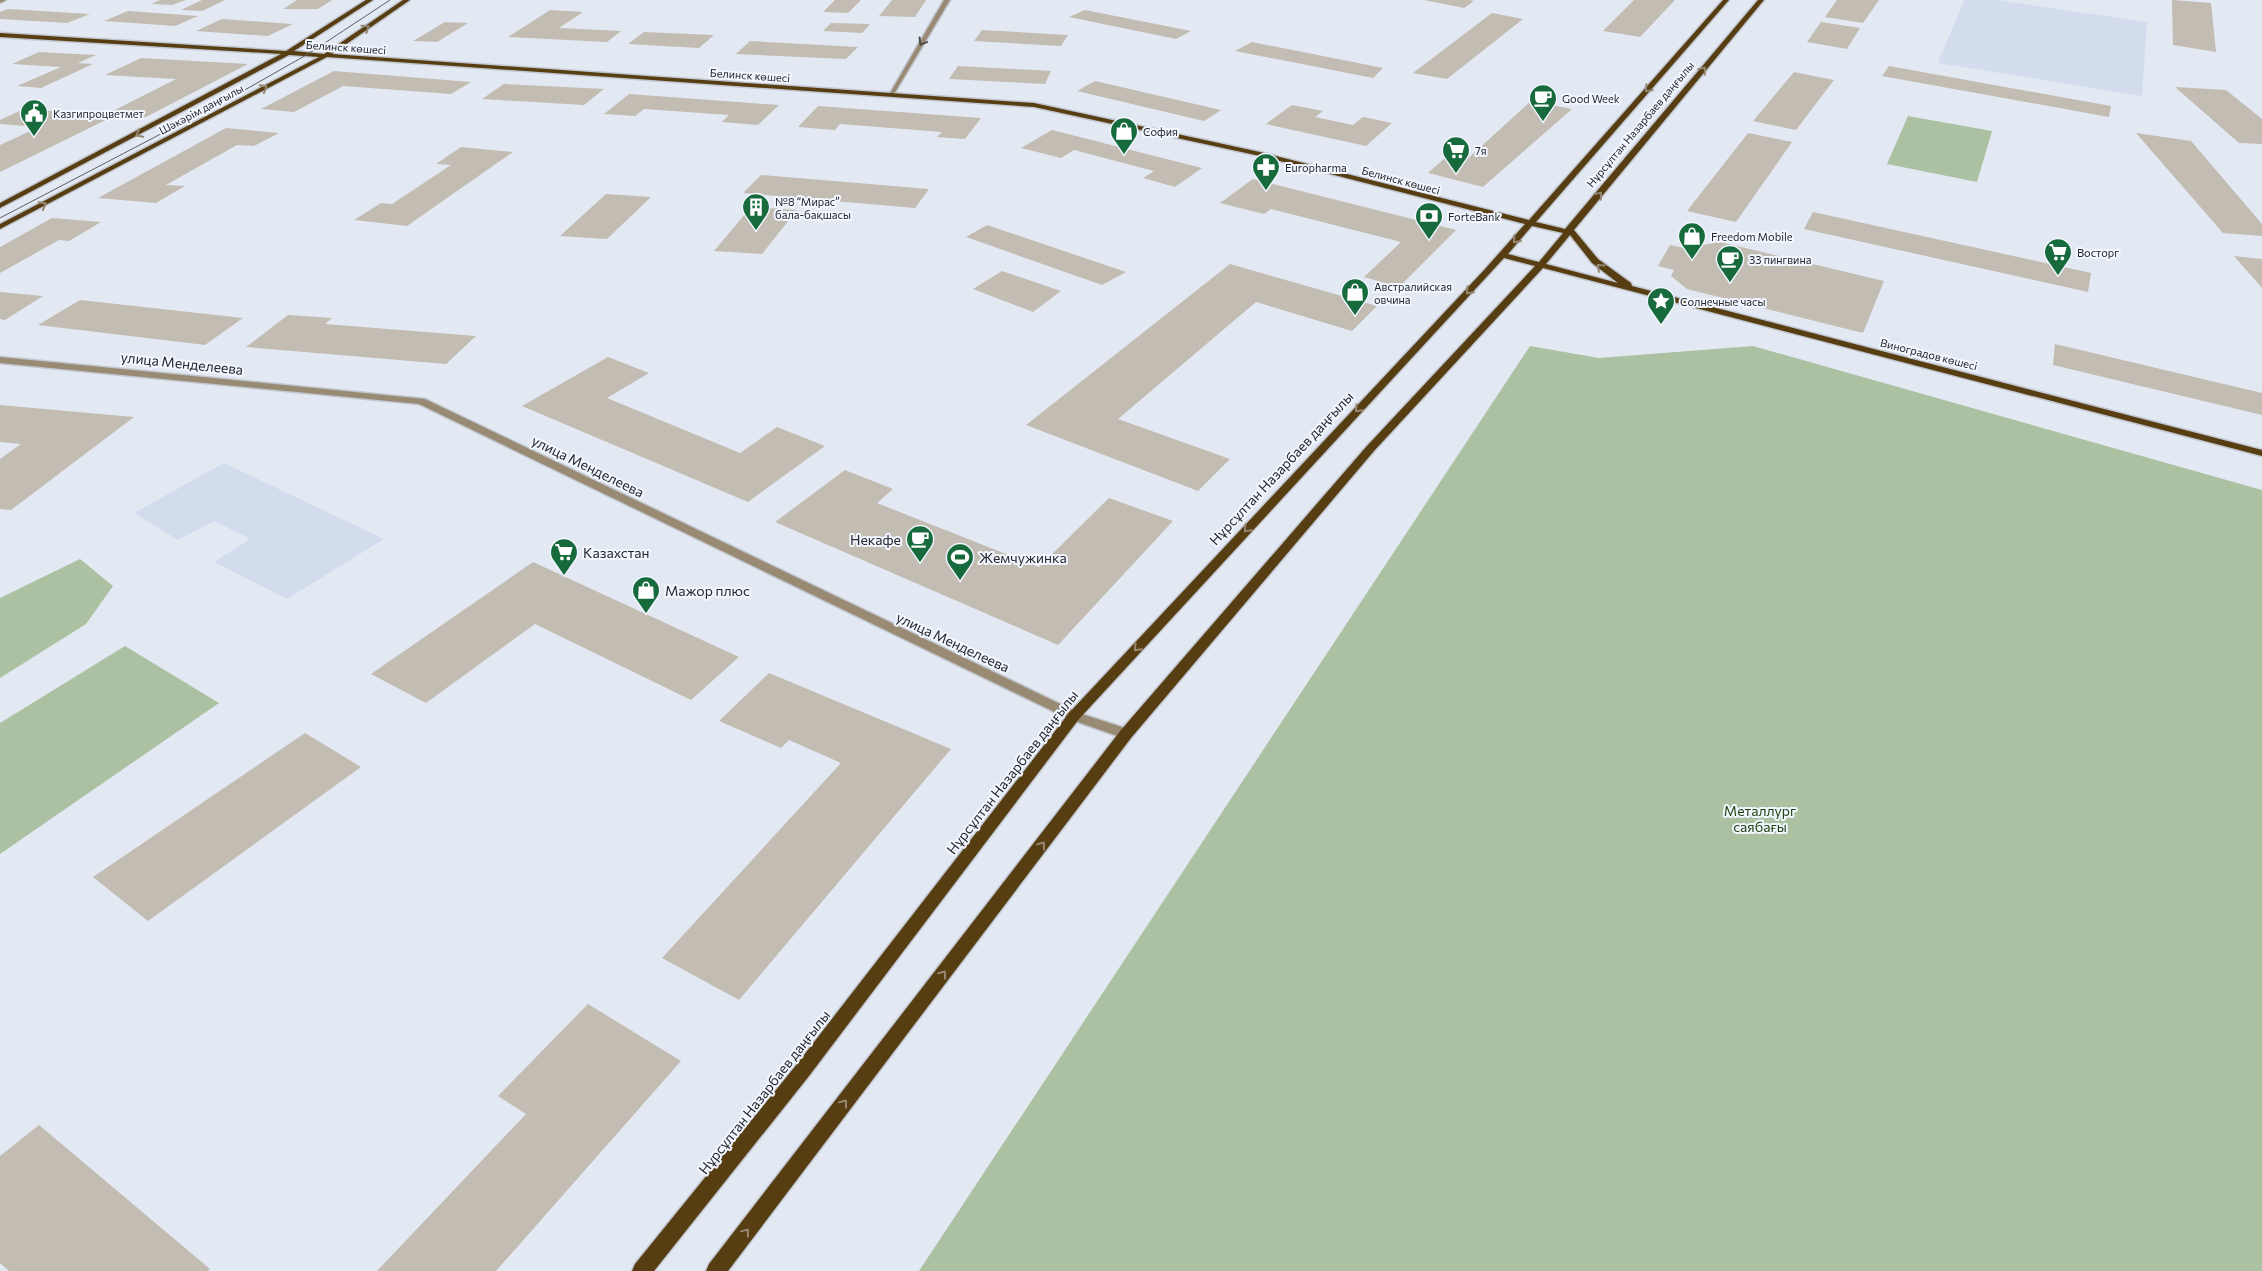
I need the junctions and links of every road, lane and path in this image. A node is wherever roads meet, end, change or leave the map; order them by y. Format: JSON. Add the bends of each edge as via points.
{"nodes":[{"id":1,"x":370,"y":0,"type":"edge"},
{"id":2,"x":407,"y":0,"type":"edge"},
{"id":3,"x":947,"y":0,"type":"edge"},
{"id":4,"x":1726,"y":0,"type":"edge"},
{"id":5,"x":1761,"y":0,"type":"edge"},
{"id":6,"x":0,"y":35,"type":"edge"},
{"id":7,"x":290,"y":53,"type":"junction"},
{"id":8,"x":325,"y":56,"type":"junction"},
{"id":9,"x":891,"y":94,"type":"junction"},
{"id":10,"x":0,"y":206,"type":"edge"},
{"id":11,"x":1530,"y":224,"type":"junction"},
{"id":12,"x":0,"y":227,"type":"edge"},
{"id":13,"x":1568,"y":231,"type":"junction"},
{"id":14,"x":1502,"y":255,"type":"junction"},
{"id":15,"x":1540,"y":266,"type":"junction"},
{"id":16,"x":1641,"y":293,"type":"junction"},
{"id":17,"x":0,"y":360,"type":"edge"},
{"id":18,"x":2262,"y":453,"type":"edge"},
{"id":19,"x":1074,"y":716,"type":"junction"},
{"id":20,"x":1126,"y":734,"type":"junction"},
{"id":21,"x":642,"y":1271,"type":"edge"},
{"id":22,"x":716,"y":1271,"type":"edge"}],
"edges":[{"from":1,"to":7,"type":"main road","name":"Шәкәрім даңғылы"},
{"from":8,"to":2,"type":"main road","name":"Шәкәрім даңғылы","one_way":true},
{"from":3,"to":9,"type":"street","one_way":true},
{"from":4,"to":11,"type":"main road","name":"Нұрсұлтан Назарбаев даңғылы","one_way":true},
{"from":13,"to":5,"type":"main road","name":"Нұрсұлтан Назарбаев даңғылы","one_way":true},
{"from":6,"to":7,"type":"main road","name":"Белинск көшесі"},
{"from":7,"to":8,"type":"main road","name":"Белинск көшесі"},
{"from":7,"to":10,"type":"main road","name":"Шәкәрім даңғылы","one_way":true},
{"from":8,"to":9,"type":"main road","name":"Белинск көшесі"},
{"from":12,"to":8,"type":"main road","name":"Шәкәрім даңғылы","one_way":true},
{"from":9,"to":11,"type":"main road","name":"Белинск көшесі","via":[[1034,105],[1260,154]]},
{"from":11,"to":13,"type":"main road","name":"Белинск көшесі"},
{"from":11,"to":14,"type":"main road","name":"Нұрсұлтан Назарбаев даңғылы","one_way":true},
{"from":13,"to":15,"type":"main road","name":"Нұрсұлтан Назарбаев даңғылы"},
{"from":16,"to":13,"type":"main road","one_way":true,"via":[[1604,271]]},
{"from":14,"to":15,"type":"main road"},
{"from":14,"to":19,"type":"main road","name":"Нұрсұлтан Назарбаев даңғылы","one_way":true},
{"from":15,"to":16,"type":"main road","name":"Виноградов көшесі"},
{"from":15,"to":20,"type":"main road","name":"Нұрсұлтан Назарбаев даңғылы","via":[[1370,449]]},
{"from":16,"to":18,"type":"main road","name":"Виноградов көшесі"},
{"from":17,"to":19,"type":"street","name":"улица Менделеева","via":[[421,402]]},
{"from":19,"to":20,"type":"street","name":"улица Менделеева"},
{"from":19,"to":21,"type":"main road","name":"Нұрсұлтан Назарбаев даңғылы","via":[[803,1070]]},
{"from":22,"to":20,"type":"main road","name":"Нұрсұлтан Назарбаев даңғылы","one_way":true}]}
